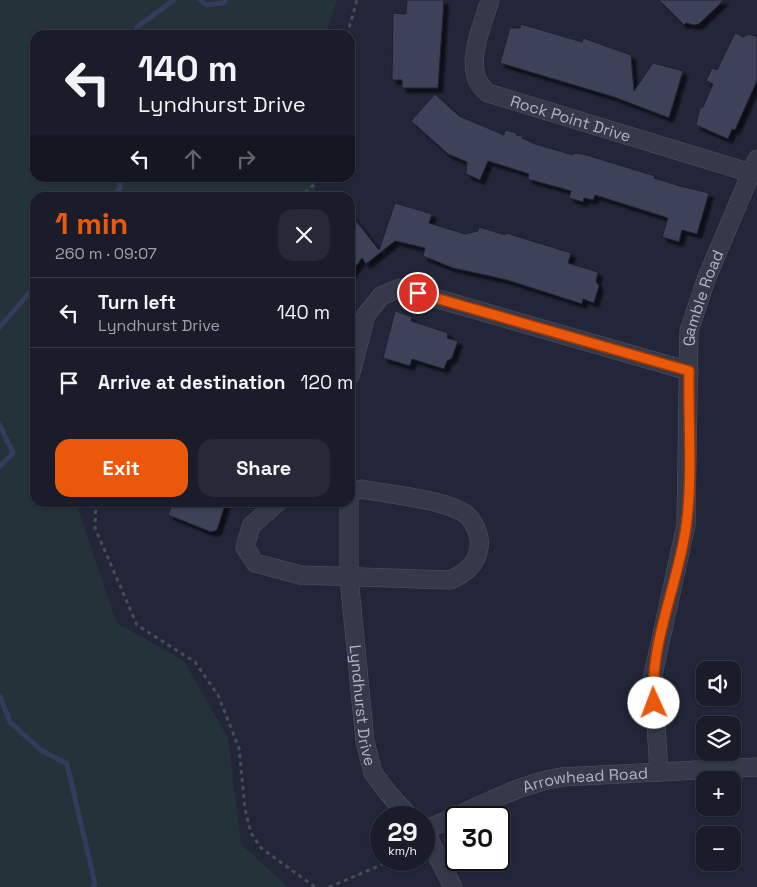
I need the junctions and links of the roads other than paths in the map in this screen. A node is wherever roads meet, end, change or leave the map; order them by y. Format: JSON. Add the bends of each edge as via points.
{"nodes":[{"id":1,"x":490,"y":0,"type":"edge"},
{"id":2,"x":754,"y":166,"type":"edge"},
{"id":3,"x":355,"y":357,"type":"edge"},
{"id":4,"x":689,"y":371,"type":"junction"},
{"id":5,"x":355,"y":491,"type":"edge"},
{"id":6,"x":272,"y":507,"type":"edge"},
{"id":7,"x":349,"y":507,"type":"edge"},
{"id":8,"x":349,"y":578,"type":"junction"},
{"id":9,"x":757,"y":767,"type":"edge"},
{"id":10,"x":659,"y":772,"type":"junction"},
{"id":11,"x":400,"y":806,"type":"edge"},
{"id":12,"x":435,"y":824,"type":"edge"},
{"id":13,"x":435,"y":852,"type":"edge"},
{"id":14,"x":452,"y":887,"type":"edge"}],
"edges":[{"from":1,"to":2,"type":"street","name":"Rock Point Drive","via":[[475,53],[474,72],[480,87],[488,93]]},
{"from":2,"to":4,"type":"street","name":"Gamble Road","via":[[696,304],[689,332]]},
{"from":3,"to":4,"type":"street","via":[[366,315],[381,296],[400,288]]},
{"from":4,"to":10,"type":"street","name":"Gamble Road","via":[[686,526],[653,675]]},
{"from":5,"to":8,"type":"street","via":[[362,489],[444,505],[466,514],[476,527],[480,545],[476,559],[465,573],[450,580]]},
{"from":6,"to":8,"type":"street","via":[[251,526],[245,547],[255,563],[300,575]]},
{"from":7,"to":8,"type":"street","name":"Lyndhurst Drive"},
{"from":8,"to":11,"type":"street","name":"Lyndhurst Drive","via":[[365,741],[373,773]]},
{"from":9,"to":10,"type":"street","name":"Arrowhead Road"},
{"from":10,"to":12,"type":"street","name":"Arrowhead Road","via":[[543,780],[521,786]]},
{"from":13,"to":14,"type":"street"}]}
